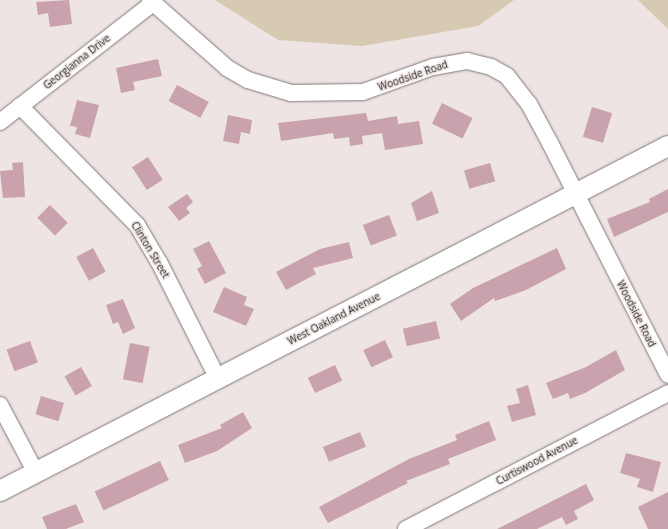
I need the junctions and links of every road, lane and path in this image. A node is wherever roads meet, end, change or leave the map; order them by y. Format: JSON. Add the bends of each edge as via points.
{"nodes":[{"id":1,"x":151,"y":1,"type":"edge"},
{"id":2,"x":20,"y":106,"type":"junction"},
{"id":3,"x":0,"y":122,"type":"edge"},
{"id":4,"x":668,"y":146,"type":"edge"},
{"id":5,"x":576,"y":194,"type":"junction"},
{"id":6,"x":668,"y":375,"type":"edge"},
{"id":7,"x":218,"y":379,"type":"junction"},
{"id":8,"x":668,"y":393,"type":"edge"},
{"id":9,"x":0,"y":405,"type":"edge"},
{"id":10,"x":35,"y":471,"type":"junction"},
{"id":11,"x":0,"y":491,"type":"edge"},
{"id":12,"x":406,"y":529,"type":"edge"}],
"edges":[{"from":1,"to":2,"type":"street","name":"Georgianna Drive"},
{"from":1,"to":5,"type":"street","name":"Woodside Road","via":[[227,68],[248,80],[291,93],[363,92],[445,64],[467,61],[491,67],[517,86]]},
{"from":2,"to":3,"type":"street","name":"Georgianna Drive"},
{"from":2,"to":7,"type":"street","name":"Clinton Street","via":[[137,225],[160,264]]},
{"from":4,"to":5,"type":"street","name":"West Oakland Avenue"},
{"from":5,"to":6,"type":"street","name":"Woodside Road"},
{"from":5,"to":7,"type":"street","name":"West Oakland Avenue"},
{"from":7,"to":10,"type":"street","name":"West Oakland Avenue"},
{"from":8,"to":12,"type":"street","name":"Curtiswood Avenue"},
{"from":9,"to":10,"type":"street"},
{"from":10,"to":11,"type":"street","name":"West Oakland Avenue"}]}
